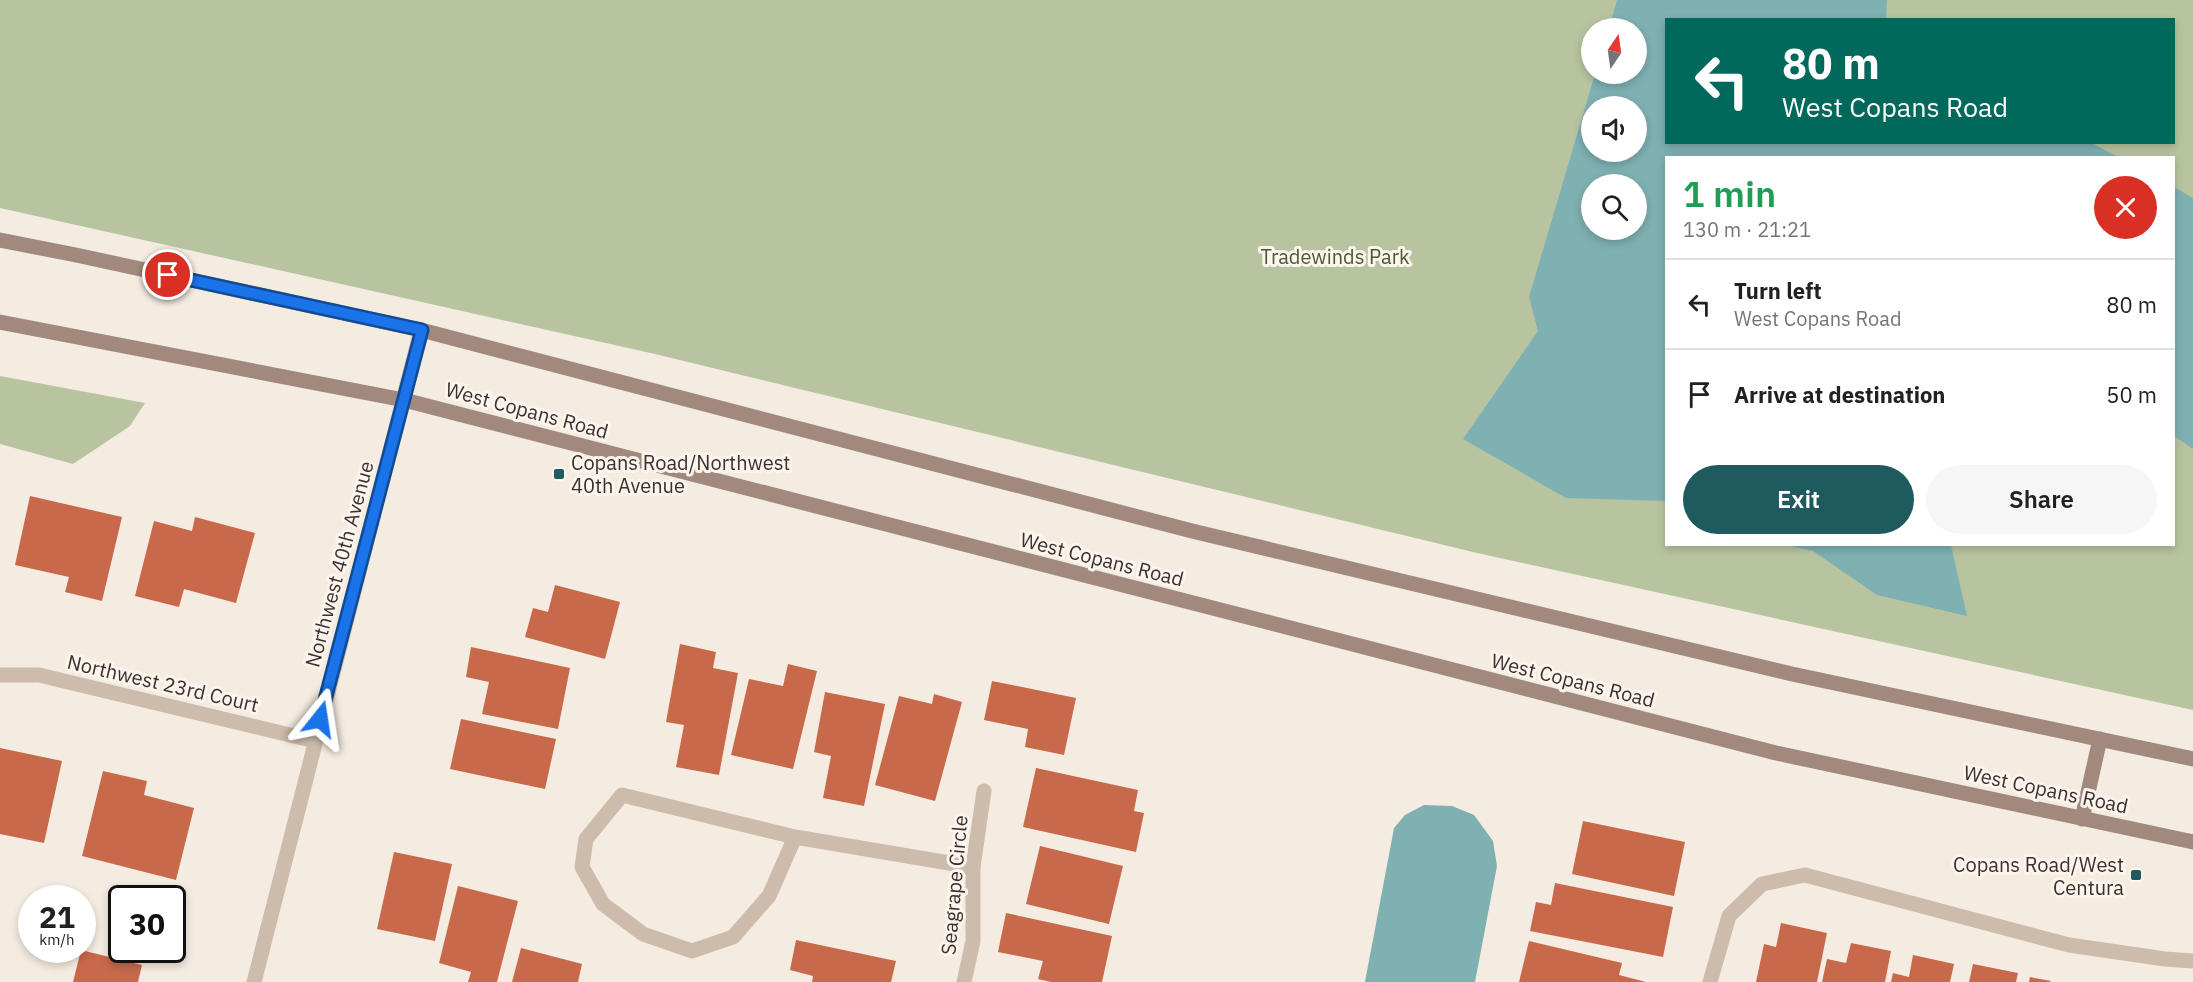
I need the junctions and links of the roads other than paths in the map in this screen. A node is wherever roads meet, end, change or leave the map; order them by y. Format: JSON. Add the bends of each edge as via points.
{"nodes":[{"id":1,"x":0,"y":240,"type":"edge"},
{"id":2,"x":0,"y":322,"type":"edge"},
{"id":3,"x":422,"y":330,"type":"junction"},
{"id":4,"x":404,"y":400,"type":"junction"},
{"id":5,"x":0,"y":675,"type":"edge"},
{"id":6,"x":2100,"y":739,"type":"junction"},
{"id":7,"x":315,"y":741,"type":"junction"},
{"id":8,"x":2193,"y":759,"type":"edge"},
{"id":9,"x":984,"y":791,"type":"dead end"},
{"id":10,"x":2082,"y":819,"type":"junction"},
{"id":11,"x":795,"y":837,"type":"junction"},
{"id":12,"x":2193,"y":842,"type":"edge"},
{"id":13,"x":973,"y":867,"type":"junction"},
{"id":14,"x":2193,"y":961,"type":"edge"},
{"id":15,"x":254,"y":982,"type":"edge"},
{"id":16,"x":964,"y":982,"type":"edge"},
{"id":17,"x":1710,"y":982,"type":"edge"}],
"edges":[{"from":1,"to":3,"type":"main road"},
{"from":2,"to":4,"type":"main road","name":"West Copans Road"},
{"from":3,"to":4,"type":"street","name":"Northwest 40th Avenue"},
{"from":3,"to":6,"type":"main road","via":[[1192,531],[1792,674]]},
{"from":4,"to":7,"type":"street","name":"Northwest 40th Avenue"},
{"from":4,"to":10,"type":"main road","name":"West Copans Road","via":[[1776,753]]},
{"from":5,"to":7,"type":"street","name":"Northwest 23rd Court","via":[[39,675]]},
{"from":6,"to":8,"type":"main road"},
{"from":6,"to":10,"type":"main road"},
{"from":7,"to":15,"type":"street","name":"Northwest 40th Avenue"},
{"from":9,"to":13,"type":"street","name":"Seagrape Circle"},
{"from":10,"to":12,"type":"main road","name":"West Copans Road"},
{"from":11,"to":11,"type":"street","via":[[622,795],[586,839],[582,867],[603,904],[643,934],[692,951],[733,937],[769,896]]},
{"from":11,"to":13,"type":"street"},
{"from":13,"to":16,"type":"street","name":"Seagrape Circle","via":[[973,940]]},
{"from":14,"to":17,"type":"street","via":[[2070,945],[1805,875],[1762,884],[1729,916]]}]}
